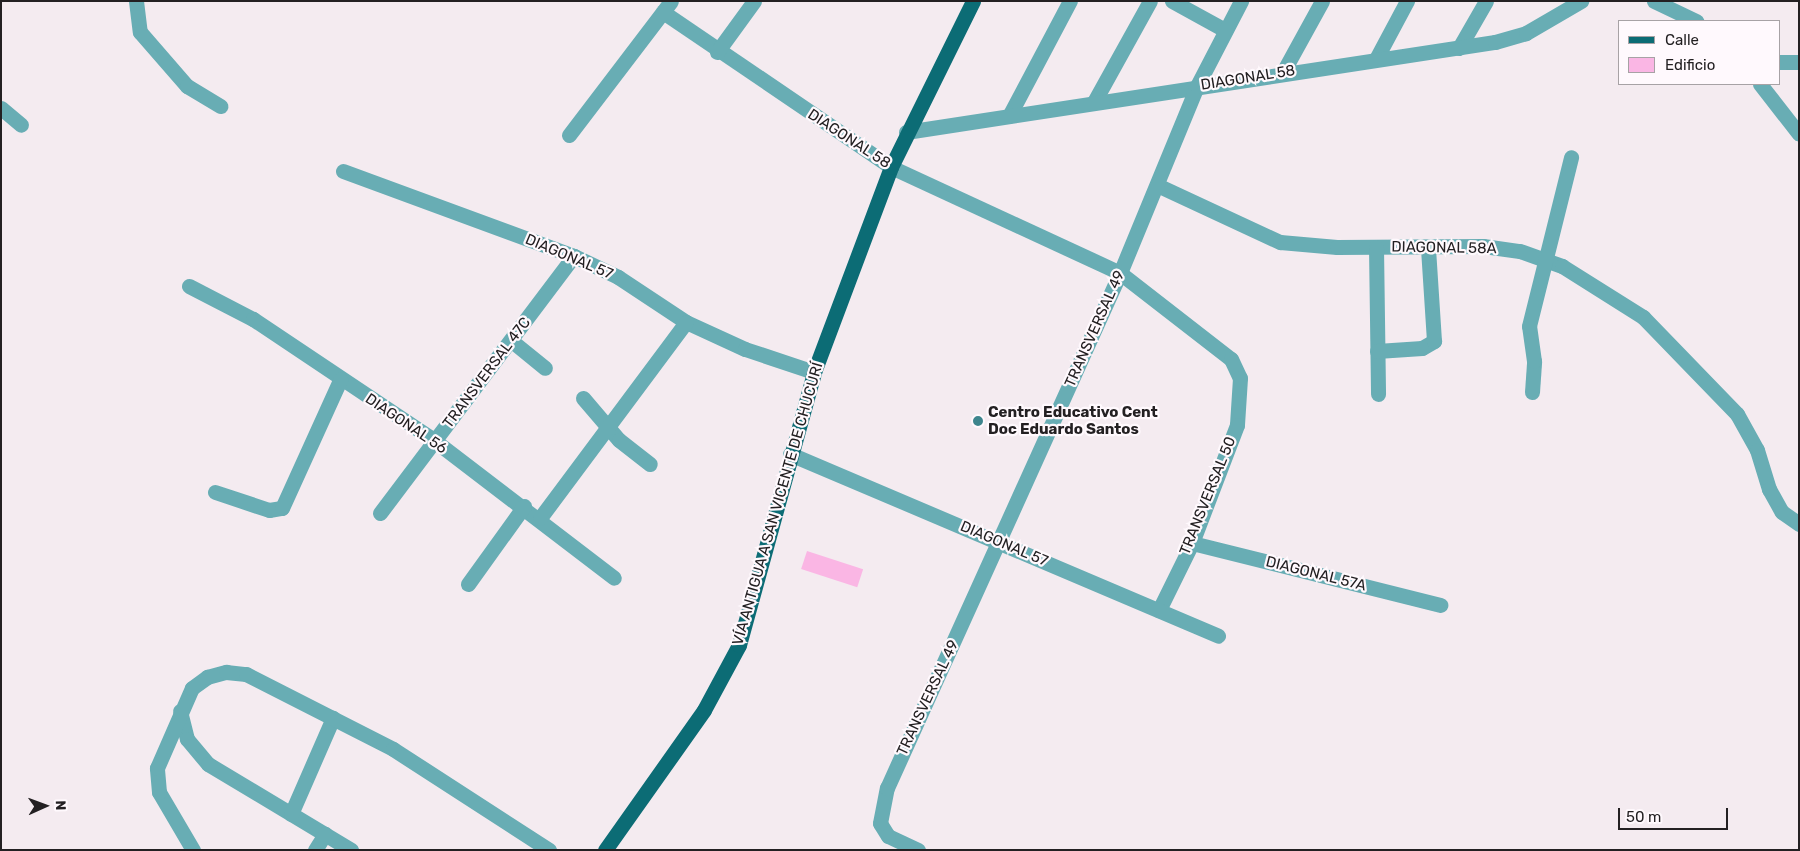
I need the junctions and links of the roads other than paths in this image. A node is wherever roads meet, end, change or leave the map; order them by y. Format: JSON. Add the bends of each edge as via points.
{"nodes":[{"id":1,"x":136,"y":1,"type":"edge"},
{"id":2,"x":754,"y":1,"type":"edge"},
{"id":3,"x":973,"y":1,"type":"edge"},
{"id":4,"x":1070,"y":1,"type":"edge"},
{"id":5,"x":1150,"y":1,"type":"edge"},
{"id":6,"x":1172,"y":1,"type":"edge"},
{"id":7,"x":1241,"y":1,"type":"edge"},
{"id":8,"x":1322,"y":1,"type":"edge"},
{"id":9,"x":1407,"y":1,"type":"edge"},
{"id":10,"x":1486,"y":1,"type":"edge"},
{"id":11,"x":1581,"y":1,"type":"edge"},
{"id":12,"x":1654,"y":1,"type":"edge"},
{"id":13,"x":667,"y":7,"type":"edge"},
{"id":14,"x":1694,"y":20,"type":"edge"},
{"id":15,"x":1225,"y":30,"type":"junction"},
{"id":16,"x":1459,"y":48,"type":"junction"},
{"id":17,"x":717,"y":52,"type":"junction"},
{"id":18,"x":1376,"y":58,"type":"junction"},
{"id":19,"x":1780,"y":62,"type":"edge"},
{"id":20,"x":1799,"y":62,"type":"edge"},
{"id":21,"x":1283,"y":72,"type":"junction"},
{"id":22,"x":1761,"y":85,"type":"edge"},
{"id":23,"x":1197,"y":86,"type":"junction"},
{"id":24,"x":1094,"y":102,"type":"junction"},
{"id":25,"x":220,"y":106,"type":"dead end"},
{"id":26,"x":1,"y":108,"type":"edge"},
{"id":27,"x":1009,"y":116,"type":"junction"},
{"id":28,"x":21,"y":125,"type":"dead end"},
{"id":29,"x":906,"y":132,"type":"junction"},
{"id":30,"x":569,"y":134,"type":"dead end"},
{"id":31,"x":1799,"y":134,"type":"edge"},
{"id":32,"x":1571,"y":157,"type":"dead end"},
{"id":33,"x":891,"y":167,"type":"junction"},
{"id":34,"x":344,"y":171,"type":"dead end"},
{"id":35,"x":1157,"y":185,"type":"junction"},
{"id":36,"x":1376,"y":247,"type":"junction"},
{"id":37,"x":1428,"y":247,"type":"junction"},
{"id":38,"x":574,"y":256,"type":"junction"},
{"id":39,"x":1547,"y":260,"type":"junction"},
{"id":40,"x":1120,"y":273,"type":"junction"},
{"id":41,"x":189,"y":286,"type":"dead end"},
{"id":42,"x":686,"y":322,"type":"junction"},
{"id":43,"x":513,"y":342,"type":"junction"},
{"id":44,"x":1377,"y":351,"type":"junction"},
{"id":45,"x":545,"y":368,"type":"dead end"},
{"id":46,"x":814,"y":372,"type":"junction"},
{"id":47,"x":1240,"y":378,"type":"joint"},
{"id":48,"x":340,"y":380,"type":"junction"},
{"id":49,"x":1532,"y":392,"type":"dead end"},
{"id":50,"x":1378,"y":394,"type":"dead end"},
{"id":51,"x":583,"y":398,"type":"dead end"},
{"id":52,"x":608,"y":423,"type":"junction"},
{"id":53,"x":435,"y":441,"type":"junction"},
{"id":54,"x":790,"y":454,"type":"junction"},
{"id":55,"x":650,"y":464,"type":"dead end"},
{"id":56,"x":215,"y":492,"type":"dead end"},
{"id":57,"x":524,"y":506,"type":"junction"},
{"id":58,"x":380,"y":513,"type":"dead end"},
{"id":59,"x":540,"y":518,"type":"junction"},
{"id":60,"x":1799,"y":524,"type":"edge"},
{"id":61,"x":1000,"y":542,"type":"junction"},
{"id":62,"x":1192,"y":543,"type":"junction"},
{"id":63,"x":614,"y":578,"type":"dead end"},
{"id":64,"x":468,"y":584,"type":"dead end"},
{"id":65,"x":1440,"y":605,"type":"dead end"},
{"id":66,"x":1159,"y":610,"type":"junction"},
{"id":67,"x":1218,"y":636,"type":"dead end"},
{"id":68,"x":180,"y":711,"type":"junction"},
{"id":69,"x":333,"y":718,"type":"junction"},
{"id":70,"x":290,"y":814,"type":"junction"},
{"id":71,"x":325,"y":834,"type":"junction"},
{"id":72,"x":192,"y":850,"type":"edge"},
{"id":73,"x":315,"y":850,"type":"edge"},
{"id":74,"x":351,"y":850,"type":"edge"},
{"id":75,"x":549,"y":850,"type":"edge"},
{"id":76,"x":605,"y":850,"type":"edge"},
{"id":77,"x":918,"y":850,"type":"edge"}],
"edges":[{"from":1,"to":25,"type":"street","via":[[140,32],[187,86]]},
{"from":2,"to":17,"type":"street"},
{"from":3,"to":29,"type":"main road","name":"VÍA ANTIGUA A SAN VICENTE DE CHUCURÍ"},
{"from":4,"to":27,"type":"street"},
{"from":5,"to":24,"type":"street"},
{"from":6,"to":15,"type":"street"},
{"from":7,"to":15,"type":"street","name":"TRANSVERSAL 49"},
{"from":8,"to":21,"type":"street"},
{"from":9,"to":18,"type":"street"},
{"from":10,"to":16,"type":"street"},
{"from":11,"to":16,"type":"street","name":"DIAGONAL 58","via":[[1526,33]]},
{"from":12,"to":14,"type":"street"},
{"from":13,"to":17,"type":"street","name":"DIAGONAL 58"},
{"from":13,"to":30,"type":"street"},
{"from":15,"to":23,"type":"street","name":"TRANSVERSAL 49"},
{"from":16,"to":18,"type":"street","name":"DIAGONAL 58"},
{"from":17,"to":33,"type":"street","name":"DIAGONAL 58"},
{"from":18,"to":21,"type":"street","name":"DIAGONAL 58"},
{"from":19,"to":20,"type":"street"},
{"from":21,"to":23,"type":"street","name":"DIAGONAL 58"},
{"from":22,"to":31,"type":"street"},
{"from":23,"to":24,"type":"street","name":"DIAGONAL 58"},
{"from":23,"to":35,"type":"street","name":"TRANSVERSAL 49"},
{"from":24,"to":27,"type":"street","name":"DIAGONAL 58"},
{"from":26,"to":28,"type":"street"},
{"from":27,"to":29,"type":"street","name":"DIAGONAL 58"},
{"from":29,"to":33,"type":"main road","name":"VÍA ANTIGUA A SAN VICENTE DE CHUCURÍ"},
{"from":32,"to":39,"type":"street"},
{"from":33,"to":40,"type":"street","name":"DIAGONAL 58"},
{"from":33,"to":46,"type":"main road","name":"VÍA ANTIGUA A SAN VICENTE DE CHUCURÍ"},
{"from":34,"to":38,"type":"street","name":"DIAGONAL 57"},
{"from":35,"to":36,"type":"street","name":"DIAGONAL 58A","via":[[1280,242]]},
{"from":35,"to":40,"type":"street","name":"TRANSVERSAL 49"},
{"from":36,"to":37,"type":"street","name":"DIAGONAL 58A"},
{"from":36,"to":44,"type":"street"},
{"from":37,"to":39,"type":"street","name":"DIAGONAL 58A","via":[[1483,246]]},
{"from":37,"to":44,"type":"street","via":[[1434,341],[1422,348]]},
{"from":38,"to":42,"type":"street","name":"DIAGONAL 57","via":[[618,277]]},
{"from":38,"to":43,"type":"street","name":"TRANSVERSAL 47C"},
{"from":39,"to":49,"type":"street","via":[[1527,338],[1534,361]]},
{"from":39,"to":60,"type":"street","name":"DIAGONAL 58A","via":[[1599,286],[1642,317],[1737,414],[1758,450],[1773,497],[1782,512]]},
{"from":40,"to":47,"type":"street","name":"DIAGONAL 58","via":[[1209,338],[1230,359]]},
{"from":40,"to":61,"type":"street","name":"TRANSVERSAL 49"},
{"from":41,"to":48,"type":"street","name":"DIAGONAL 56","via":[[254,319]]},
{"from":42,"to":46,"type":"street","name":"DIAGONAL 57","via":[[745,349]]},
{"from":42,"to":52,"type":"street"},
{"from":43,"to":45,"type":"street"},
{"from":43,"to":53,"type":"street","name":"TRANSVERSAL 47C"},
{"from":44,"to":50,"type":"street"},
{"from":46,"to":54,"type":"main road","name":"VÍA ANTIGUA A SAN VICENTE DE CHUCURÍ"},
{"from":47,"to":62,"type":"street","name":"TRANSVERSAL 50","via":[[1236,425]]},
{"from":48,"to":53,"type":"street","name":"DIAGONAL 56"},
{"from":48,"to":56,"type":"street","via":[[286,504],[269,510]]},
{"from":51,"to":52,"type":"street"},
{"from":52,"to":55,"type":"street","via":[[619,440]]},
{"from":52,"to":59,"type":"street"},
{"from":53,"to":57,"type":"street","name":"DIAGONAL 56"},
{"from":53,"to":58,"type":"street","name":"TRANSVERSAL 47C"},
{"from":54,"to":61,"type":"street","name":"DIAGONAL 57"},
{"from":54,"to":76,"type":"main road","name":"VÍA ANTIGUA A SAN VICENTE DE CHUCURÍ","via":[[750,610],[724,678]]},
{"from":57,"to":59,"type":"street","name":"DIAGONAL 56"},
{"from":57,"to":64,"type":"street"},
{"from":59,"to":63,"type":"street","name":"DIAGONAL 56"},
{"from":61,"to":66,"type":"street","name":"DIAGONAL 57"},
{"from":61,"to":77,"type":"street","name":"TRANSVERSAL 49","via":[[887,788],[880,823],[888,836]]},
{"from":62,"to":65,"type":"street","name":"DIAGONAL 57A"},
{"from":62,"to":66,"type":"street","name":"TRANSVERSAL 50"},
{"from":66,"to":67,"type":"street","name":"DIAGONAL 57"},
{"from":68,"to":69,"type":"street","via":[[192,688],[207,677],[226,672],[246,674]]},
{"from":68,"to":70,"type":"street","via":[[187,739],[208,764]]},
{"from":68,"to":72,"type":"street","via":[[157,768],[159,792]]},
{"from":69,"to":70,"type":"street"},
{"from":69,"to":75,"type":"street","via":[[393,749]]},
{"from":70,"to":71,"type":"street"},
{"from":71,"to":73,"type":"street"},
{"from":71,"to":74,"type":"street"}]}
